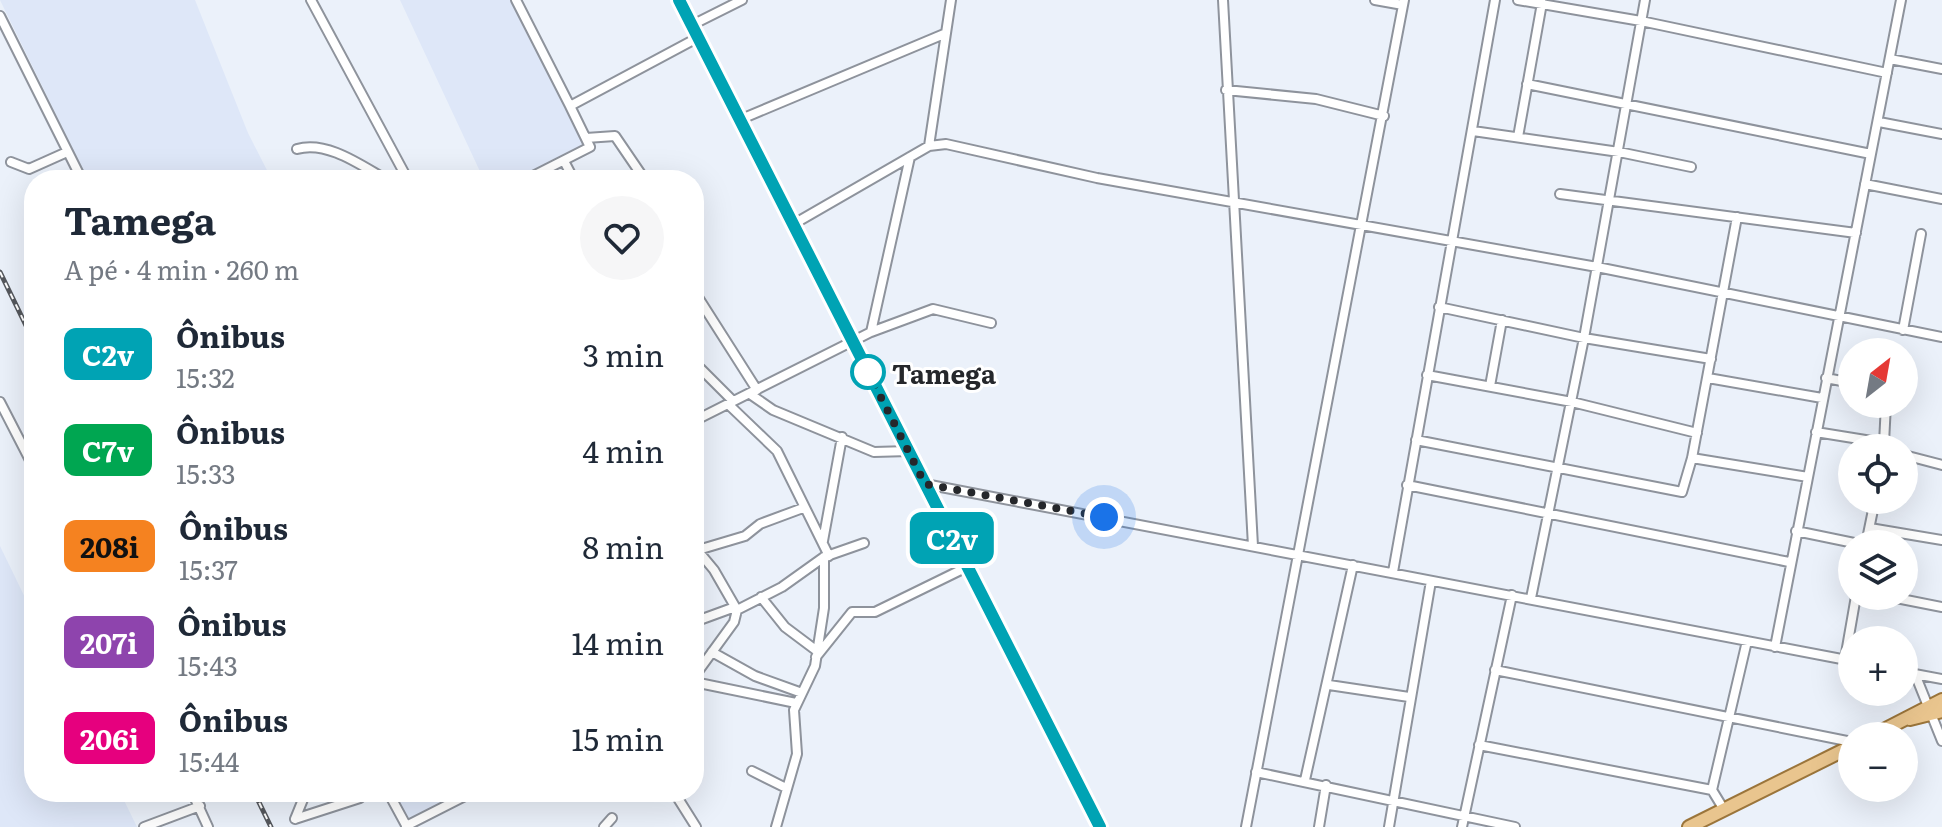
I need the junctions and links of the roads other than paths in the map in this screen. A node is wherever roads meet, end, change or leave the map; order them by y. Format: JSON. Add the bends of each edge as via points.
{"nodes":[{"id":1,"x":311,"y":0,"type":"edge"},
{"id":2,"x":516,"y":0,"type":"edge"},
{"id":3,"x":679,"y":0,"type":"edge"},
{"id":4,"x":742,"y":0,"type":"edge"},
{"id":5,"x":951,"y":0,"type":"edge"},
{"id":6,"x":1223,"y":0,"type":"edge"},
{"id":7,"x":1375,"y":0,"type":"edge"},
{"id":8,"x":1495,"y":0,"type":"edge"},
{"id":9,"x":1518,"y":0,"type":"edge"},
{"id":10,"x":1645,"y":0,"type":"edge"},
{"id":11,"x":1901,"y":0,"type":"edge"},
{"id":12,"x":1404,"y":2,"type":"edge"},
{"id":13,"x":1542,"y":3,"type":"junction"},
{"id":14,"x":0,"y":16,"type":"edge"},
{"id":15,"x":1641,"y":21,"type":"junction"},
{"id":16,"x":692,"y":25,"type":"junction"},
{"id":17,"x":944,"y":34,"type":"junction"},
{"id":18,"x":699,"y":37,"type":"junction"},
{"id":19,"x":1890,"y":59,"type":"junction"},
{"id":20,"x":1942,"y":69,"type":"edge"},
{"id":21,"x":1887,"y":73,"type":"junction"},
{"id":22,"x":1527,"y":84,"type":"junction"},
{"id":23,"x":1226,"y":90,"type":"junction"},
{"id":24,"x":1627,"y":105,"type":"junction"},
{"id":25,"x":570,"y":106,"type":"junction"},
{"id":26,"x":1384,"y":116,"type":"junction"},
{"id":27,"x":739,"y":120,"type":"junction"},
{"id":28,"x":1879,"y":122,"type":"junction"},
{"id":29,"x":1473,"y":131,"type":"junction"},
{"id":30,"x":1942,"y":134,"type":"edge"},
{"id":31,"x":1518,"y":137,"type":"junction"},
{"id":32,"x":586,"y":138,"type":"junction"},
{"id":33,"x":929,"y":146,"type":"junction"},
{"id":34,"x":297,"y":149,"type":"dead end"},
{"id":35,"x":67,"y":152,"type":"junction"},
{"id":36,"x":1619,"y":152,"type":"junction"},
{"id":37,"x":1871,"y":154,"type":"junction"},
{"id":38,"x":910,"y":157,"type":"junction"},
{"id":39,"x":564,"y":161,"type":"junction"},
{"id":40,"x":11,"y":162,"type":"dead end"},
{"id":41,"x":1691,"y":167,"type":"dead end"},
{"id":42,"x":77,"y":170,"type":"edge"},
{"id":43,"x":367,"y":170,"type":"edge"},
{"id":44,"x":403,"y":170,"type":"edge"},
{"id":45,"x":546,"y":170,"type":"edge"},
{"id":46,"x":569,"y":170,"type":"edge"},
{"id":47,"x":638,"y":170,"type":"edge"},
{"id":48,"x":1865,"y":184,"type":"junction"},
{"id":49,"x":1560,"y":194,"type":"dead end"},
{"id":50,"x":1942,"y":199,"type":"edge"},
{"id":51,"x":1234,"y":201,"type":"junction"},
{"id":52,"x":1609,"y":201,"type":"junction"},
{"id":53,"x":1737,"y":217,"type":"junction"},
{"id":54,"x":1361,"y":223,"type":"junction"},
{"id":55,"x":792,"y":225,"type":"junction"},
{"id":56,"x":1856,"y":233,"type":"junction"},
{"id":57,"x":1921,"y":234,"type":"dead end"},
{"id":58,"x":1452,"y":242,"type":"junction"},
{"id":59,"x":1597,"y":267,"type":"junction"},
{"id":60,"x":1724,"y":295,"type":"junction"},
{"id":61,"x":1439,"y":307,"type":"junction"},
{"id":62,"x":704,"y":308,"type":"edge"},
{"id":63,"x":1839,"y":318,"type":"junction"},
{"id":64,"x":1502,"y":320,"type":"junction"},
{"id":65,"x":991,"y":323,"type":"dead end"},
{"id":66,"x":1903,"y":330,"type":"junction"},
{"id":67,"x":871,"y":332,"type":"junction"},
{"id":68,"x":1942,"y":337,"type":"edge"},
{"id":69,"x":1584,"y":338,"type":"junction"},
{"id":70,"x":854,"y":343,"type":"junction"},
{"id":71,"x":1711,"y":359,"type":"junction"},
{"id":72,"x":704,"y":374,"type":"edge"},
{"id":73,"x":1427,"y":375,"type":"junction"},
{"id":74,"x":1708,"y":378,"type":"junction"},
{"id":75,"x":1826,"y":378,"type":"junction"},
{"id":76,"x":1838,"y":380,"type":"edge"},
{"id":77,"x":1490,"y":386,"type":"junction"},
{"id":78,"x":753,"y":392,"type":"junction"},
{"id":79,"x":1822,"y":398,"type":"junction"},
{"id":80,"x":0,"y":402,"type":"edge"},
{"id":81,"x":1572,"y":402,"type":"junction"},
{"id":82,"x":730,"y":403,"type":"junction"},
{"id":83,"x":704,"y":416,"type":"edge"},
{"id":84,"x":1816,"y":432,"type":"junction"},
{"id":85,"x":1697,"y":433,"type":"junction"},
{"id":86,"x":1838,"y":436,"type":"edge"},
{"id":87,"x":842,"y":437,"type":"junction"},
{"id":88,"x":1416,"y":440,"type":"junction"},
{"id":89,"x":24,"y":449,"type":"edge"},
{"id":90,"x":909,"y":451,"type":"junction"},
{"id":91,"x":1692,"y":458,"type":"junction"},
{"id":92,"x":1918,"y":459,"type":"edge"},
{"id":93,"x":1942,"y":465,"type":"edge"},
{"id":94,"x":1559,"y":467,"type":"junction"},
{"id":95,"x":1808,"y":477,"type":"junction"},
{"id":96,"x":925,"y":484,"type":"junction"},
{"id":97,"x":1407,"y":485,"type":"junction"},
{"id":98,"x":803,"y":508,"type":"junction"},
{"id":99,"x":1550,"y":512,"type":"junction"},
{"id":100,"x":1872,"y":514,"type":"edge"},
{"id":101,"x":1870,"y":528,"type":"joint"},
{"id":102,"x":1796,"y":531,"type":"junction"},
{"id":103,"x":1838,"y":540,"type":"edge"},
{"id":104,"x":1942,"y":540,"type":"edge"},
{"id":105,"x":823,"y":541,"type":"junction"},
{"id":106,"x":864,"y":543,"type":"dead end"},
{"id":107,"x":704,"y":546,"type":"edge"},
{"id":108,"x":1253,"y":546,"type":"junction"},
{"id":109,"x":1300,"y":554,"type":"junction"},
{"id":110,"x":827,"y":557,"type":"junction"},
{"id":111,"x":704,"y":560,"type":"edge"},
{"id":112,"x":1789,"y":562,"type":"junction"},
{"id":113,"x":1353,"y":565,"type":"junction"},
{"id":114,"x":967,"y":567,"type":"junction"},
{"id":115,"x":1393,"y":572,"type":"junction"},
{"id":116,"x":1431,"y":581,"type":"junction"},
{"id":117,"x":1512,"y":595,"type":"junction"},
{"id":118,"x":761,"y":597,"type":"junction"},
{"id":119,"x":1531,"y":598,"type":"junction"},
{"id":120,"x":1918,"y":602,"type":"edge"},
{"id":121,"x":1942,"y":607,"type":"edge"},
{"id":122,"x":736,"y":609,"type":"junction"},
{"id":123,"x":704,"y":619,"type":"edge"},
{"id":124,"x":1747,"y":641,"type":"junction"},
{"id":125,"x":1775,"y":647,"type":"junction"},
{"id":126,"x":712,"y":652,"type":"junction"},
{"id":127,"x":817,"y":654,"type":"junction"},
{"id":128,"x":1838,"y":658,"type":"edge"},
{"id":129,"x":704,"y":664,"type":"edge"},
{"id":130,"x":1495,"y":670,"type":"junction"},
{"id":131,"x":1918,"y":675,"type":"edge"},
{"id":132,"x":1942,"y":679,"type":"edge"},
{"id":133,"x":1918,"y":680,"type":"edge"},
{"id":134,"x":704,"y":682,"type":"edge"},
{"id":135,"x":1329,"y":685,"type":"junction"},
{"id":136,"x":802,"y":693,"type":"junction"},
{"id":137,"x":1409,"y":697,"type":"junction"},
{"id":138,"x":1942,"y":700,"type":"edge"},
{"id":139,"x":796,"y":703,"type":"junction"},
{"id":140,"x":1933,"y":710,"type":"edge"},
{"id":141,"x":1730,"y":717,"type":"junction"},
{"id":142,"x":1902,"y":722,"type":"edge"},
{"id":143,"x":1838,"y":741,"type":"edge"},
{"id":144,"x":1942,"y":741,"type":"edge"},
{"id":145,"x":1479,"y":745,"type":"junction"},
{"id":146,"x":1838,"y":751,"type":"edge"},
{"id":147,"x":752,"y":771,"type":"dead end"},
{"id":148,"x":1256,"y":772,"type":"junction"},
{"id":149,"x":1305,"y":780,"type":"junction"},
{"id":150,"x":1326,"y":785,"type":"junction"},
{"id":151,"x":786,"y":788,"type":"junction"},
{"id":152,"x":1712,"y":790,"type":"junction"},
{"id":153,"x":1394,"y":800,"type":"junction"},
{"id":154,"x":198,"y":802,"type":"edge"},
{"id":155,"x":302,"y":802,"type":"edge"},
{"id":156,"x":348,"y":802,"type":"edge"},
{"id":157,"x":393,"y":802,"type":"edge"},
{"id":158,"x":453,"y":802,"type":"edge"},
{"id":159,"x":680,"y":802,"type":"edge"},
{"id":160,"x":200,"y":806,"type":"junction"},
{"id":161,"x":1723,"y":808,"type":"junction"},
{"id":162,"x":1465,"y":816,"type":"junction"},
{"id":163,"x":612,"y":818,"type":"dead end"},
{"id":164,"x":295,"y":819,"type":"junction"},
{"id":165,"x":406,"y":826,"type":"edge"},
{"id":166,"x":144,"y":827,"type":"edge"},
{"id":167,"x":208,"y":827,"type":"edge"},
{"id":168,"x":302,"y":827,"type":"edge"},
{"id":169,"x":604,"y":827,"type":"edge"},
{"id":170,"x":696,"y":827,"type":"edge"},
{"id":171,"x":776,"y":827,"type":"edge"},
{"id":172,"x":1100,"y":827,"type":"edge"},
{"id":173,"x":1246,"y":827,"type":"edge"},
{"id":174,"x":1319,"y":827,"type":"edge"},
{"id":175,"x":1389,"y":827,"type":"edge"},
{"id":176,"x":1462,"y":827,"type":"edge"},
{"id":177,"x":1515,"y":827,"type":"edge"},
{"id":178,"x":1689,"y":827,"type":"edge"}],
"edges":[{"from":1,"to":44,"type":"street"},
{"from":2,"to":25,"type":"street"},
{"from":3,"to":16,"type":"main road"},
{"from":4,"to":16,"type":"street"},
{"from":5,"to":17,"type":"street"},
{"from":6,"to":23,"type":"street"},
{"from":7,"to":12,"type":"street"},
{"from":8,"to":29,"type":"street"},
{"from":9,"to":13,"type":"street"},
{"from":10,"to":15,"type":"street"},
{"from":11,"to":19,"type":"street"},
{"from":12,"to":26,"type":"street"},
{"from":13,"to":15,"type":"street"},
{"from":13,"to":22,"type":"street"},
{"from":14,"to":35,"type":"street"},
{"from":15,"to":21,"type":"street"},
{"from":15,"to":24,"type":"street"},
{"from":16,"to":18,"type":"main road"},
{"from":17,"to":27,"type":"street"},
{"from":17,"to":33,"type":"street"},
{"from":18,"to":25,"type":"street"},
{"from":18,"to":27,"type":"main road"},
{"from":19,"to":20,"type":"street"},
{"from":19,"to":21,"type":"street"},
{"from":21,"to":28,"type":"street"},
{"from":22,"to":24,"type":"street"},
{"from":22,"to":31,"type":"street"},
{"from":23,"to":26,"type":"street","via":[[1316,99]]},
{"from":23,"to":51,"type":"street"},
{"from":24,"to":36,"type":"street"},
{"from":24,"to":37,"type":"street"},
{"from":25,"to":32,"type":"street"},
{"from":26,"to":54,"type":"street"},
{"from":27,"to":55,"type":"main road"},
{"from":28,"to":30,"type":"street"},
{"from":28,"to":37,"type":"street"},
{"from":29,"to":31,"type":"street"},
{"from":29,"to":58,"type":"street"},
{"from":31,"to":36,"type":"street"},
{"from":32,"to":39,"type":"street","via":[[590,147]]},
{"from":32,"to":47,"type":"street","via":[[615,136]]},
{"from":33,"to":38,"type":"street"},
{"from":33,"to":51,"type":"street","via":[[946,144],[1097,178]]},
{"from":34,"to":43,"type":"street","via":[[332,152]]},
{"from":35,"to":40,"type":"street","via":[[29,169]]},
{"from":35,"to":42,"type":"street"},
{"from":36,"to":41,"type":"street"},
{"from":36,"to":52,"type":"street"},
{"from":37,"to":48,"type":"street"},
{"from":38,"to":55,"type":"street"},
{"from":38,"to":67,"type":"street"},
{"from":39,"to":45,"type":"street"},
{"from":39,"to":46,"type":"street"},
{"from":48,"to":50,"type":"street"},
{"from":48,"to":56,"type":"street"},
{"from":49,"to":52,"type":"street"},
{"from":51,"to":54,"type":"street"},
{"from":51,"to":108,"type":"street"},
{"from":52,"to":53,"type":"street"},
{"from":52,"to":59,"type":"street"},
{"from":53,"to":56,"type":"street"},
{"from":53,"to":60,"type":"street"},
{"from":54,"to":58,"type":"street"},
{"from":54,"to":109,"type":"street"},
{"from":55,"to":70,"type":"main road"},
{"from":56,"to":63,"type":"street"},
{"from":57,"to":66,"type":"street"},
{"from":58,"to":59,"type":"street"},
{"from":58,"to":61,"type":"street"},
{"from":59,"to":60,"type":"street"},
{"from":59,"to":69,"type":"street"},
{"from":60,"to":63,"type":"street"},
{"from":60,"to":71,"type":"street"},
{"from":61,"to":64,"type":"street"},
{"from":61,"to":73,"type":"street"},
{"from":62,"to":78,"type":"street"},
{"from":63,"to":66,"type":"street"},
{"from":63,"to":75,"type":"street"},
{"from":64,"to":69,"type":"street"},
{"from":64,"to":77,"type":"street"},
{"from":65,"to":67,"type":"street","via":[[933,309]]},
{"from":66,"to":68,"type":"street"},
{"from":67,"to":70,"type":"street"},
{"from":69,"to":71,"type":"street"},
{"from":69,"to":81,"type":"street"},
{"from":70,"to":78,"type":"street"},
{"from":70,"to":90,"type":"main road"},
{"from":71,"to":74,"type":"street"},
{"from":72,"to":82,"type":"street"},
{"from":73,"to":77,"type":"street"},
{"from":73,"to":88,"type":"street"},
{"from":74,"to":79,"type":"street"},
{"from":74,"to":85,"type":"street"},
{"from":75,"to":76,"type":"street"},
{"from":75,"to":79,"type":"street"},
{"from":77,"to":81,"type":"street"},
{"from":78,"to":82,"type":"street"},
{"from":78,"to":87,"type":"street","via":[[773,410]]},
{"from":79,"to":84,"type":"street"},
{"from":80,"to":89,"type":"street"},
{"from":81,"to":85,"type":"street"},
{"from":81,"to":94,"type":"street"},
{"from":82,"to":83,"type":"street"},
{"from":82,"to":98,"type":"street","via":[[777,451]]},
{"from":84,"to":86,"type":"street"},
{"from":84,"to":95,"type":"street"},
{"from":85,"to":91,"type":"street"},
{"from":87,"to":90,"type":"street","via":[[883,454]]},
{"from":87,"to":105,"type":"street"},
{"from":88,"to":94,"type":"street"},
{"from":88,"to":97,"type":"street"},
{"from":90,"to":96,"type":"main road"},
{"from":91,"to":94,"type":"street","via":[[1685,488],[1678,493]]},
{"from":91,"to":95,"type":"street"},
{"from":92,"to":93,"type":"street"},
{"from":94,"to":99,"type":"street"},
{"from":95,"to":102,"type":"street"},
{"from":96,"to":108,"type":"street"},
{"from":96,"to":114,"type":"main road"},
{"from":97,"to":99,"type":"street"},
{"from":97,"to":115,"type":"street"},
{"from":98,"to":105,"type":"street"},
{"from":98,"to":107,"type":"street","via":[[760,524],[745,536]]},
{"from":99,"to":112,"type":"street"},
{"from":99,"to":119,"type":"street"},
{"from":100,"to":101,"type":"street"},
{"from":101,"to":104,"type":"street"},
{"from":102,"to":103,"type":"street"},
{"from":102,"to":112,"type":"street"},
{"from":105,"to":110,"type":"street"},
{"from":106,"to":110,"type":"street"},
{"from":108,"to":109,"type":"street"},
{"from":109,"to":113,"type":"street"},
{"from":109,"to":148,"type":"street"},
{"from":110,"to":118,"type":"street"},
{"from":110,"to":127,"type":"street"},
{"from":111,"to":122,"type":"street"},
{"from":112,"to":125,"type":"street"},
{"from":113,"to":115,"type":"street"},
{"from":113,"to":135,"type":"street"},
{"from":114,"to":127,"type":"street","via":[[875,612],[852,612]]},
{"from":114,"to":172,"type":"main road"},
{"from":115,"to":116,"type":"street"},
{"from":116,"to":117,"type":"street"},
{"from":116,"to":137,"type":"street"},
{"from":117,"to":119,"type":"street"},
{"from":117,"to":130,"type":"street"},
{"from":118,"to":122,"type":"street"},
{"from":118,"to":127,"type":"street"},
{"from":119,"to":124,"type":"street"},
{"from":120,"to":121,"type":"street"},
{"from":122,"to":123,"type":"street"},
{"from":122,"to":126,"type":"street","via":[[736,619]]},
{"from":124,"to":125,"type":"street"},
{"from":124,"to":141,"type":"street"},
{"from":125,"to":128,"type":"street"},
{"from":126,"to":129,"type":"street"},
{"from":126,"to":136,"type":"street","via":[[755,676]]},
{"from":127,"to":136,"type":"street"},
{"from":130,"to":141,"type":"street"},
{"from":130,"to":145,"type":"street"},
{"from":131,"to":132,"type":"street"},
{"from":133,"to":140,"type":"street"},
{"from":134,"to":139,"type":"street"},
{"from":135,"to":137,"type":"street"},
{"from":135,"to":149,"type":"street"},
{"from":136,"to":139,"type":"street"},
{"from":137,"to":153,"type":"street"},
{"from":138,"to":140,"type":"main road"},
{"from":139,"to":151,"type":"street","via":[[797,754]]},
{"from":140,"to":142,"type":"main road"},
{"from":140,"to":144,"type":"street"},
{"from":141,"to":143,"type":"street"},
{"from":141,"to":152,"type":"street"},
{"from":145,"to":152,"type":"street"},
{"from":145,"to":162,"type":"street"},
{"from":146,"to":161,"type":"main road"},
{"from":147,"to":151,"type":"street"},
{"from":148,"to":149,"type":"street"},
{"from":148,"to":173,"type":"street"},
{"from":149,"to":150,"type":"street"},
{"from":150,"to":153,"type":"street"},
{"from":150,"to":174,"type":"street"},
{"from":151,"to":171,"type":"street"},
{"from":152,"to":161,"type":"street"},
{"from":153,"to":162,"type":"street"},
{"from":153,"to":175,"type":"street"},
{"from":154,"to":160,"type":"street"},
{"from":155,"to":164,"type":"street"},
{"from":156,"to":164,"type":"street"},
{"from":157,"to":165,"type":"street"},
{"from":158,"to":165,"type":"street"},
{"from":159,"to":170,"type":"street"},
{"from":160,"to":166,"type":"street"},
{"from":160,"to":167,"type":"street"},
{"from":161,"to":178,"type":"main road"},
{"from":162,"to":176,"type":"street"},
{"from":162,"to":177,"type":"street"},
{"from":163,"to":169,"type":"street"},
{"from":164,"to":168,"type":"street"}]}
